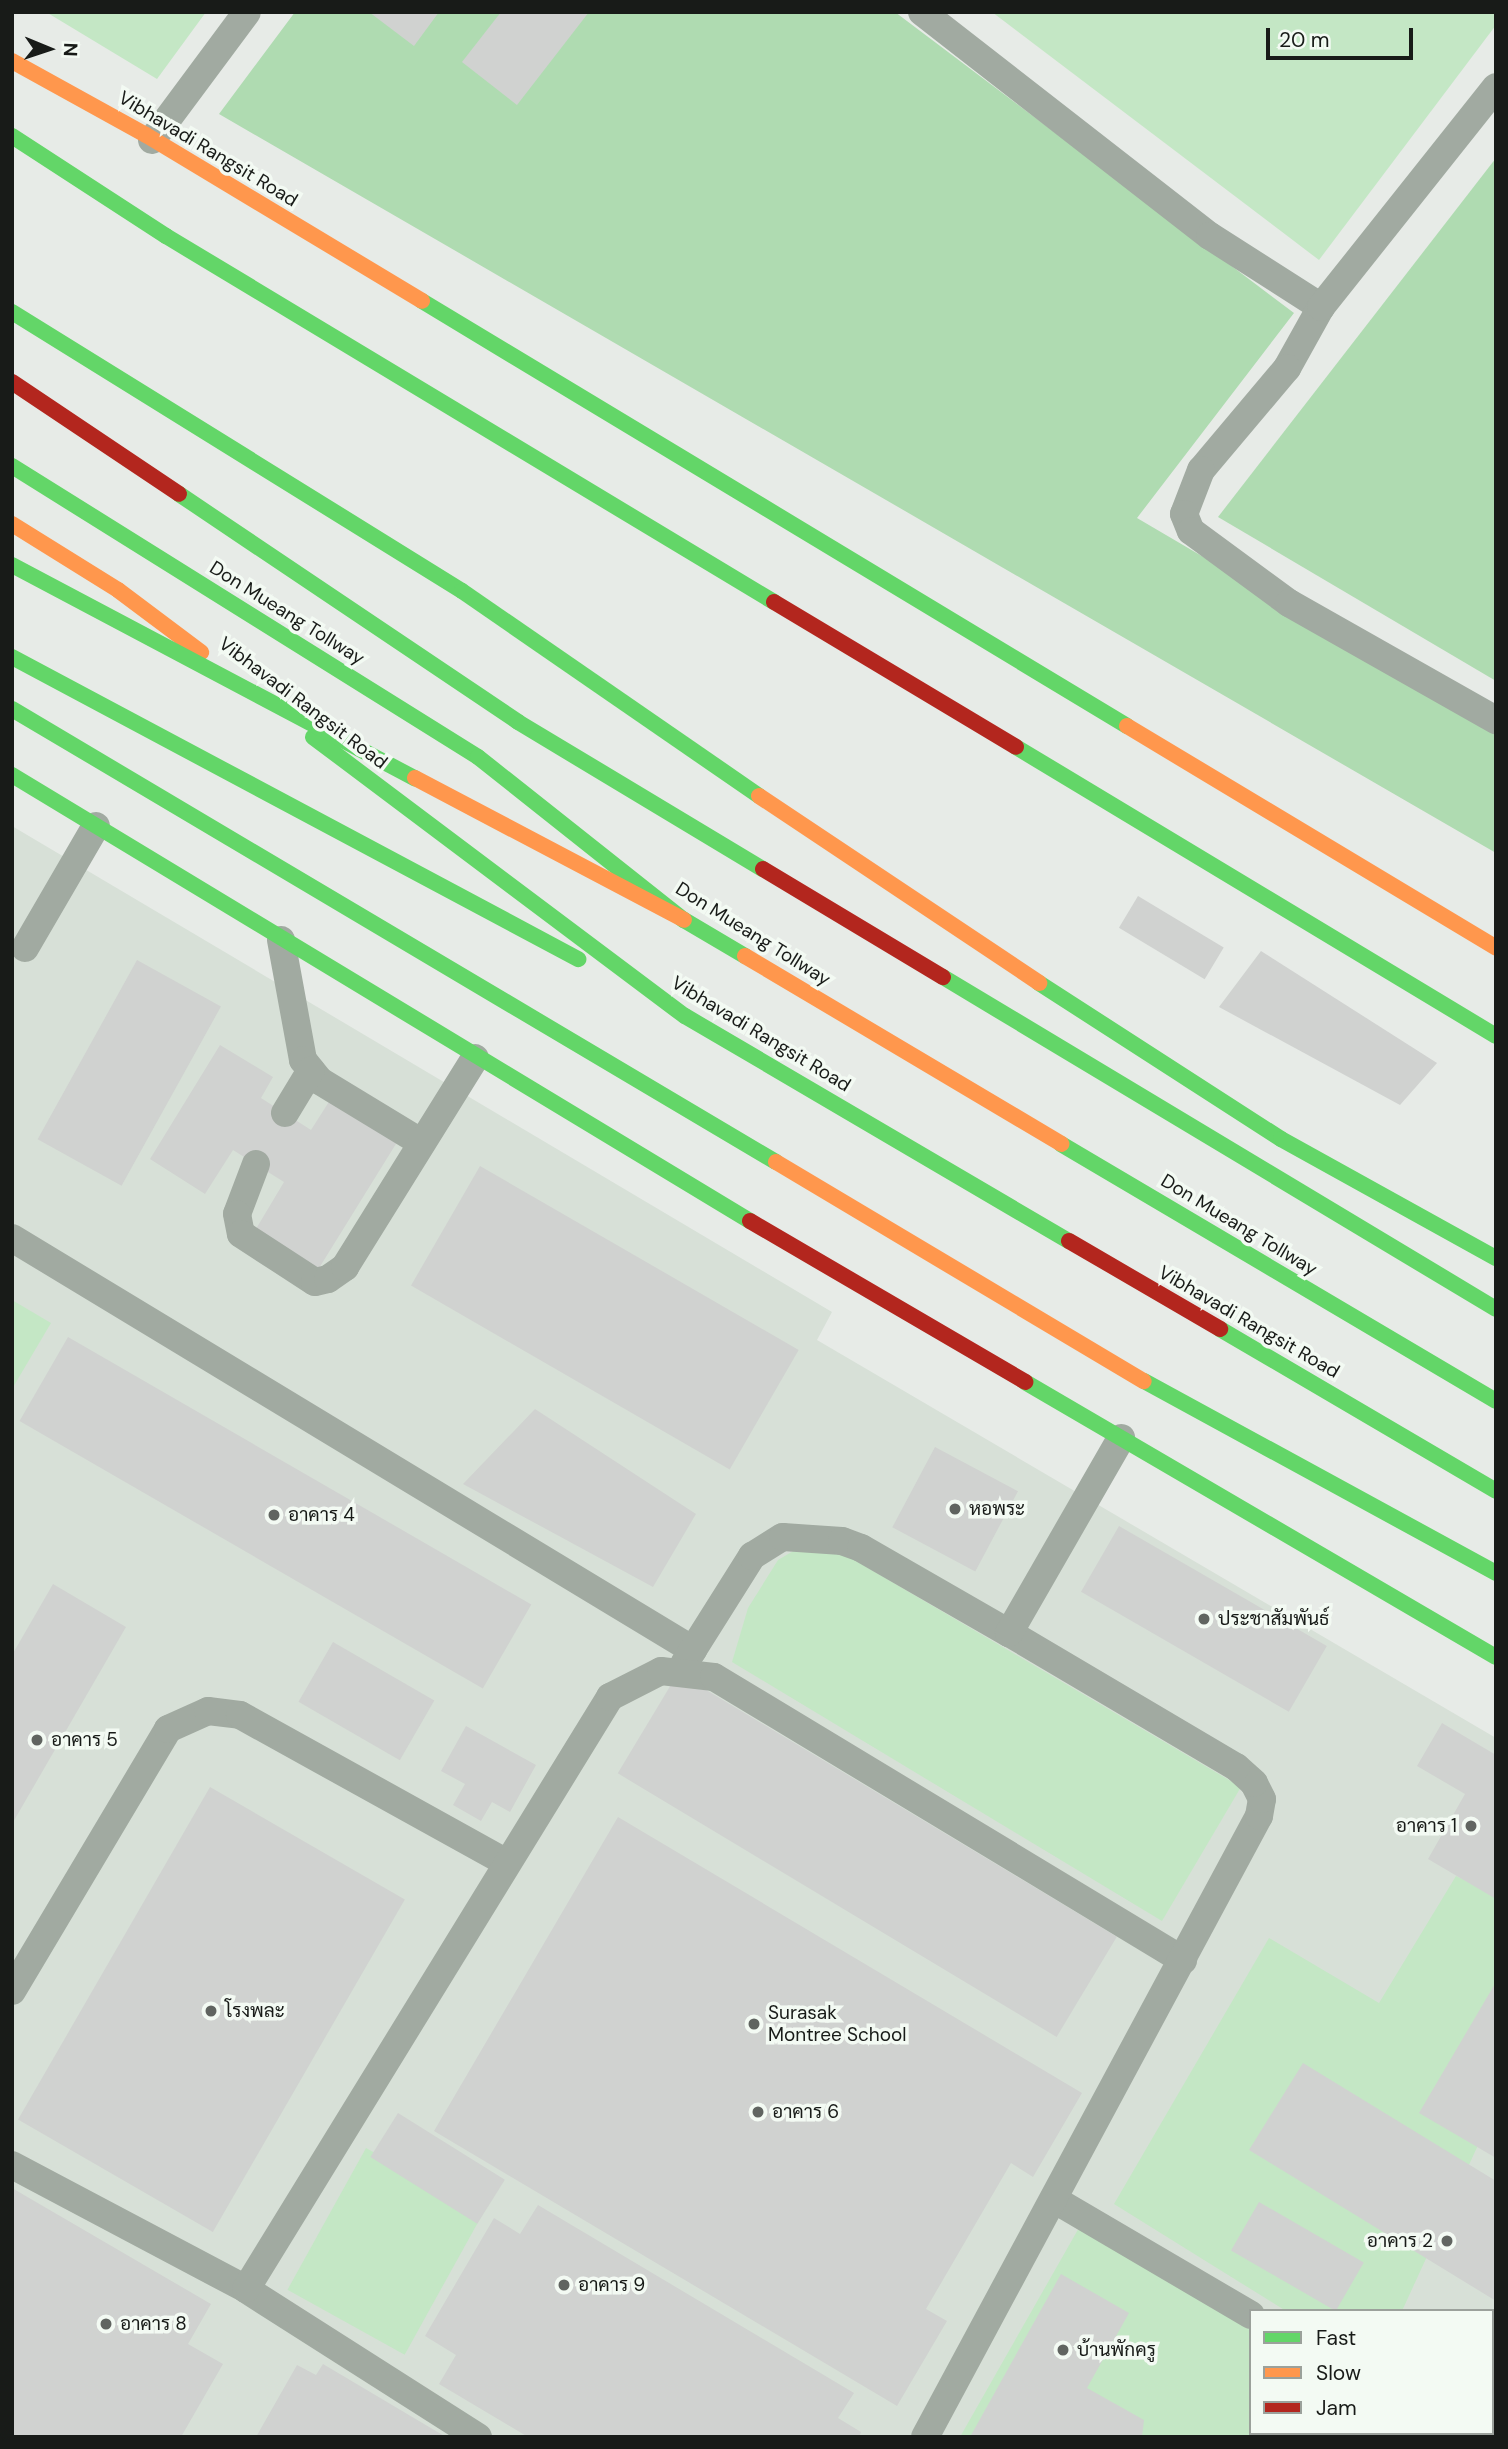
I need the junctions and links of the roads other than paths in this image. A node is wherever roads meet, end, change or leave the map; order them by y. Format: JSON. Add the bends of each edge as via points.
{"nodes":[{"id":1,"x":247,"y":12,"type":"edge"},
{"id":2,"x":922,"y":12,"type":"edge"},
{"id":3,"x":12,"y":61,"type":"edge"},
{"id":4,"x":1496,"y":88,"type":"edge"},
{"id":5,"x":12,"y":136,"type":"edge"},
{"id":6,"x":152,"y":140,"type":"junction"},
{"id":7,"x":1321,"y":306,"type":"junction"},
{"id":8,"x":12,"y":312,"type":"edge"},
{"id":9,"x":12,"y":382,"type":"edge"},
{"id":10,"x":12,"y":466,"type":"edge"},
{"id":11,"x":12,"y":524,"type":"edge"},
{"id":12,"x":12,"y":565,"type":"edge"},
{"id":13,"x":12,"y":657,"type":"edge"},
{"id":14,"x":12,"y":709,"type":"edge"},
{"id":15,"x":1496,"y":720,"type":"edge"},
{"id":16,"x":12,"y":775,"type":"edge"},
{"id":17,"x":96,"y":826,"type":"junction"},
{"id":18,"x":684,"y":920,"type":"junction"},
{"id":19,"x":281,"y":940,"type":"junction"},
{"id":20,"x":25,"y":948,"type":"dead end"},
{"id":21,"x":1496,"y":948,"type":"edge"},
{"id":22,"x":685,"y":1016,"type":"junction"},
{"id":23,"x":1496,"y":1037,"type":"edge"},
{"id":24,"x":474,"y":1058,"type":"junction"},
{"id":25,"x":311,"y":1070,"type":"junction"},
{"id":26,"x":285,"y":1113,"type":"dead end"},
{"id":27,"x":422,"y":1143,"type":"junction"},
{"id":28,"x":256,"y":1164,"type":"dead end"},
{"id":29,"x":12,"y":1238,"type":"edge"},
{"id":30,"x":1496,"y":1258,"type":"edge"},
{"id":31,"x":1496,"y":1309,"type":"edge"},
{"id":32,"x":1496,"y":1401,"type":"edge"},
{"id":33,"x":1121,"y":1438,"type":"junction"},
{"id":34,"x":1496,"y":1491,"type":"edge"},
{"id":35,"x":1496,"y":1573,"type":"edge"},
{"id":36,"x":1009,"y":1633,"type":"junction"},
{"id":37,"x":693,"y":1650,"type":"junction"},
{"id":38,"x":1496,"y":1657,"type":"edge"},
{"id":39,"x":678,"y":1673,"type":"junction"},
{"id":40,"x":507,"y":1863,"type":"junction"},
{"id":41,"x":1183,"y":1960,"type":"junction"},
{"id":42,"x":12,"y":1991,"type":"edge"},
{"id":43,"x":12,"y":2165,"type":"edge"},
{"id":44,"x":1055,"y":2200,"type":"junction"},
{"id":45,"x":246,"y":2289,"type":"junction"},
{"id":46,"x":1249,"y":2314,"type":"edge"},
{"id":47,"x":478,"y":2437,"type":"edge"},
{"id":48,"x":925,"y":2437,"type":"edge"}],
"edges":[{"from":1,"to":6,"type":"lane"},
{"from":2,"to":7,"type":"lane","via":[[1210,236]]},
{"from":3,"to":6,"type":"main road","name":"Vibhavadi Rangsit Road"},
{"from":4,"to":7,"type":"lane"},
{"from":5,"to":23,"type":"main road","via":[[166,236]]},
{"from":6,"to":21,"type":"main road","name":"Vibhavadi Rangsit Road"},
{"from":7,"to":15,"type":"lane","via":[[1287,368],[1201,470],[1184,514],[1191,531],[1289,603]]},
{"from":8,"to":30,"type":"main road","via":[[462,591],[897,892],[1281,1139]]},
{"from":9,"to":31,"type":"main road","name":"Don Mueang Tollway","via":[[518,722]]},
{"from":10,"to":18,"type":"main road","name":"Don Mueang Tollway","bridge":true,"via":[[478,757]]},
{"from":11,"to":22,"type":"main road","name":"Vibhavadi Rangsit Road","via":[[118,590]]},
{"from":12,"to":18,"type":"main road","bridge":true},
{"from":13,"to":22,"type":"main road"},
{"from":14,"to":35,"type":"main road","via":[[1216,1423]]},
{"from":16,"to":17,"type":"main road"},
{"from":17,"to":19,"type":"main road"},
{"from":17,"to":20,"type":"lane"},
{"from":18,"to":32,"type":"main road","name":"Don Mueang Tollway"},
{"from":19,"to":24,"type":"main road"},
{"from":19,"to":25,"type":"lane","via":[[303,1060]]},
{"from":22,"to":34,"type":"main road","name":"Vibhavadi Rangsit Road"},
{"from":24,"to":27,"type":"lane"},
{"from":24,"to":33,"type":"main road"},
{"from":25,"to":26,"type":"lane"},
{"from":25,"to":27,"type":"lane","via":[[320,1081]]},
{"from":27,"to":28,"type":"lane","via":[[345,1267],[315,1282],[241,1234],[237,1214]]},
{"from":29,"to":37,"type":"lane"},
{"from":33,"to":36,"type":"lane"},
{"from":33,"to":38,"type":"main road"},
{"from":36,"to":37,"type":"lane","via":[[862,1548],[842,1541],[783,1537],[752,1556]]},
{"from":36,"to":41,"type":"lane","via":[[1236,1767],[1254,1783],[1262,1799],[1259,1816]]},
{"from":37,"to":39,"type":"lane"},
{"from":39,"to":40,"type":"lane","via":[[661,1671],[610,1697]]},
{"from":39,"to":41,"type":"lane","via":[[714,1677]]},
{"from":40,"to":42,"type":"lane","via":[[240,1715],[208,1711],[168,1729]]},
{"from":40,"to":45,"type":"lane"},
{"from":41,"to":44,"type":"lane"},
{"from":43,"to":45,"type":"lane"},
{"from":44,"to":46,"type":"lane"},
{"from":44,"to":48,"type":"lane"},
{"from":45,"to":47,"type":"lane"}]}
